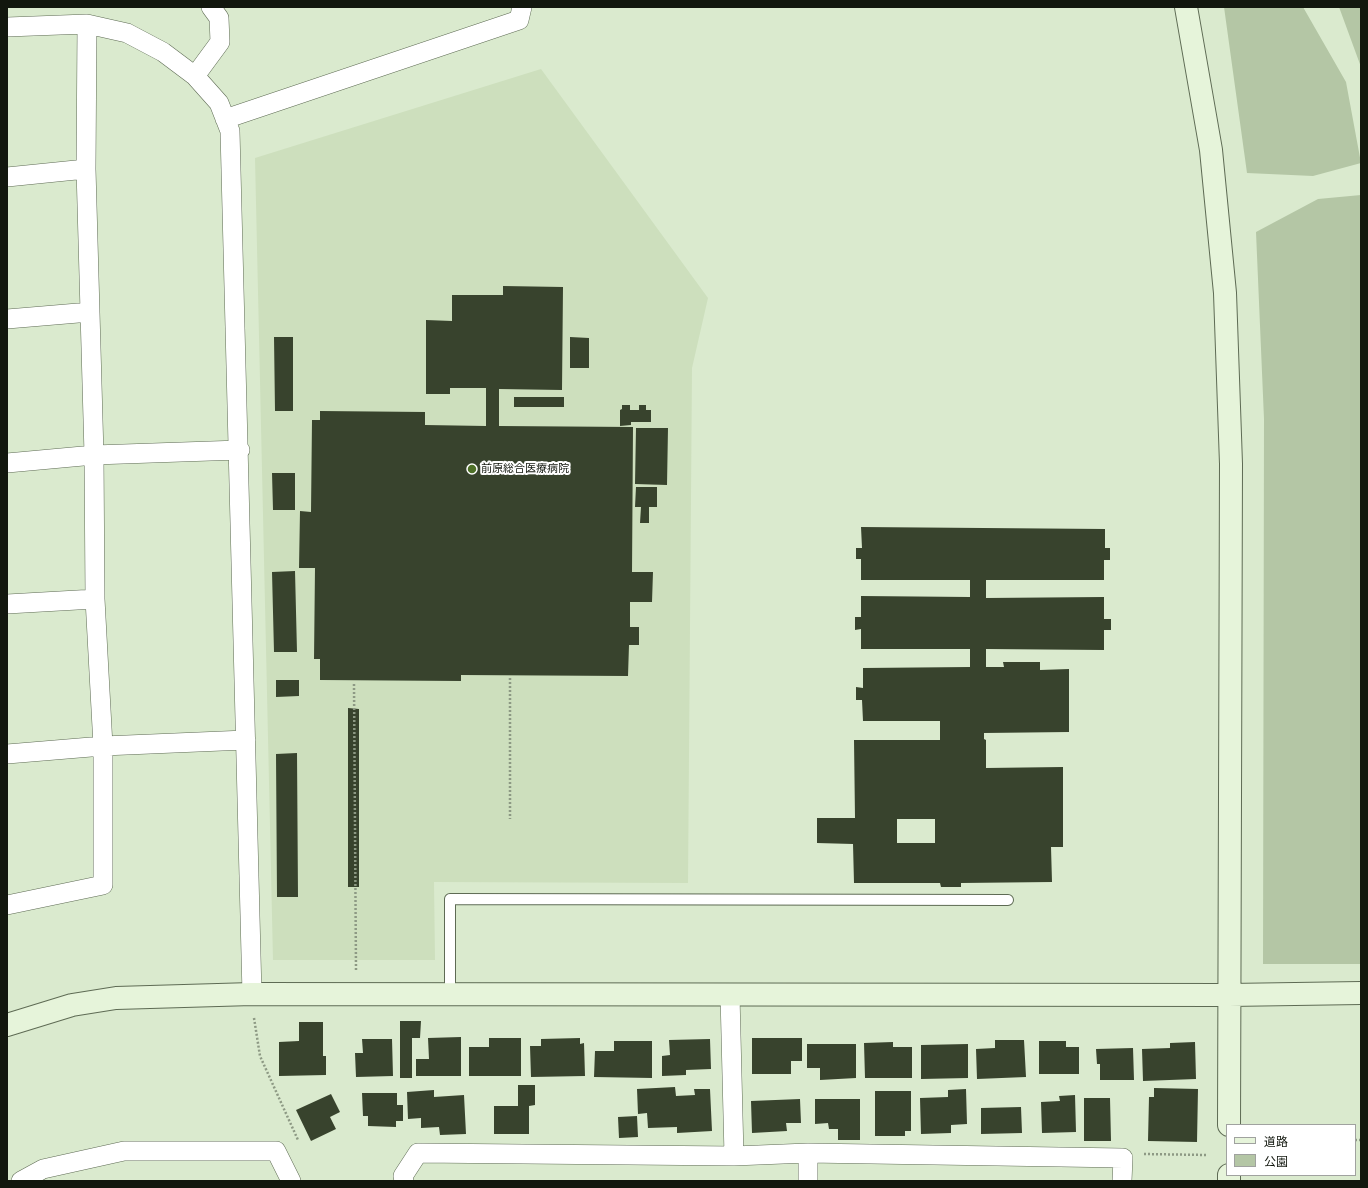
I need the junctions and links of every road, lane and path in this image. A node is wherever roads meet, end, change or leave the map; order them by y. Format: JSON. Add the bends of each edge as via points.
{"nodes":[{"id":1,"x":211,"y":7,"type":"edge"},
{"id":2,"x":522,"y":7,"type":"edge"},
{"id":3,"x":1186,"y":7,"type":"edge"},
{"id":4,"x":87,"y":24,"type":"junction"},
{"id":5,"x":7,"y":27,"type":"edge"},
{"id":6,"x":195,"y":76,"type":"junction"},
{"id":7,"x":225,"y":119,"type":"junction"},
{"id":8,"x":86,"y":169,"type":"junction"},
{"id":9,"x":7,"y":177,"type":"edge"},
{"id":10,"x":90,"y":312,"type":"junction"},
{"id":11,"x":7,"y":319,"type":"edge"},
{"id":12,"x":240,"y":450,"type":"junction"},
{"id":13,"x":94,"y":455,"type":"junction"},
{"id":14,"x":7,"y":463,"type":"edge"},
{"id":15,"x":95,"y":599,"type":"junction"},
{"id":16,"x":7,"y":604,"type":"edge"},
{"id":17,"x":510,"y":678,"type":"dead end"},
{"id":18,"x":354,"y":684,"type":"dead end"},
{"id":19,"x":246,"y":740,"type":"junction"},
{"id":20,"x":103,"y":746,"type":"junction"},
{"id":21,"x":7,"y":754,"type":"edge"},
{"id":22,"x":510,"y":819,"type":"dead end"},
{"id":23,"x":1008,"y":900,"type":"dead end"},
{"id":24,"x":7,"y":905,"type":"edge"},
{"id":25,"x":356,"y":976,"type":"dead end"},
{"id":26,"x":252,"y":994,"type":"junction"},
{"id":27,"x":450,"y":994,"type":"junction"},
{"id":28,"x":1361,"y":994,"type":"edge"},
{"id":29,"x":730,"y":995,"type":"junction"},
{"id":30,"x":1229,"y":995,"type":"junction"},
{"id":31,"x":7,"y":1025,"type":"edge"},
{"id":32,"x":1229,"y":1124,"type":"edge"},
{"id":33,"x":300,"y":1146,"type":"dead end"},
{"id":34,"x":808,"y":1153,"type":"junction"},
{"id":35,"x":1207,"y":1155,"type":"dead end"},
{"id":36,"x":734,"y":1156,"type":"junction"},
{"id":37,"x":1123,"y":1158,"type":"junction"},
{"id":38,"x":21,"y":1181,"type":"edge"},
{"id":39,"x":291,"y":1181,"type":"edge"},
{"id":40,"x":404,"y":1181,"type":"edge"},
{"id":41,"x":808,"y":1181,"type":"edge"},
{"id":42,"x":1122,"y":1181,"type":"edge"}],
"edges":[{"from":1,"to":6,"type":"street","via":[[219,18],[220,42]]},
{"from":2,"to":7,"type":"street","via":[[520,20]]},
{"from":3,"to":30,"type":"street","via":[[1211,150],[1225,293],[1231,464]]},
{"from":4,"to":5,"type":"street"},
{"from":4,"to":6,"type":"street","via":[[128,34],[163,52]]},
{"from":4,"to":8,"type":"street"},
{"from":6,"to":7,"type":"street","via":[[219,103]]},
{"from":7,"to":12,"type":"street","via":[[230,131]]},
{"from":8,"to":9,"type":"street"},
{"from":8,"to":10,"type":"street"},
{"from":10,"to":11,"type":"street"},
{"from":10,"to":13,"type":"street"},
{"from":12,"to":13,"type":"street"},
{"from":12,"to":19,"type":"street"},
{"from":13,"to":14,"type":"street"},
{"from":13,"to":15,"type":"street"},
{"from":15,"to":16,"type":"street"},
{"from":15,"to":20,"type":"street"},
{"from":17,"to":22,"type":"path"},
{"from":18,"to":25,"type":"path"},
{"from":19,"to":20,"type":"street"},
{"from":19,"to":26,"type":"street"},
{"from":20,"to":21,"type":"street"},
{"from":20,"to":24,"type":"street","via":[[103,885]]},
{"from":23,"to":27,"type":"lane","via":[[450,899]]},
{"from":26,"to":27,"type":"street"},
{"from":26,"to":31,"type":"street","via":[[116,998],[72,1005]]},
{"from":26,"to":33,"type":"path","via":[[260,1056]]},
{"from":27,"to":29,"type":"street"},
{"from":28,"to":30,"type":"street"},
{"from":29,"to":30,"type":"street"},
{"from":29,"to":36,"type":"street"},
{"from":30,"to":32,"type":"street"},
{"from":34,"to":36,"type":"street"},
{"from":34,"to":37,"type":"street"},
{"from":34,"to":41,"type":"street"},
{"from":35,"to":37,"type":"path","via":[[1138,1154]]},
{"from":36,"to":40,"type":"street","via":[[418,1153],[403,1176]]},
{"from":37,"to":42,"type":"street"},
{"from":38,"to":39,"type":"street","via":[[43,1169],[124,1151],[276,1151]]}]}
